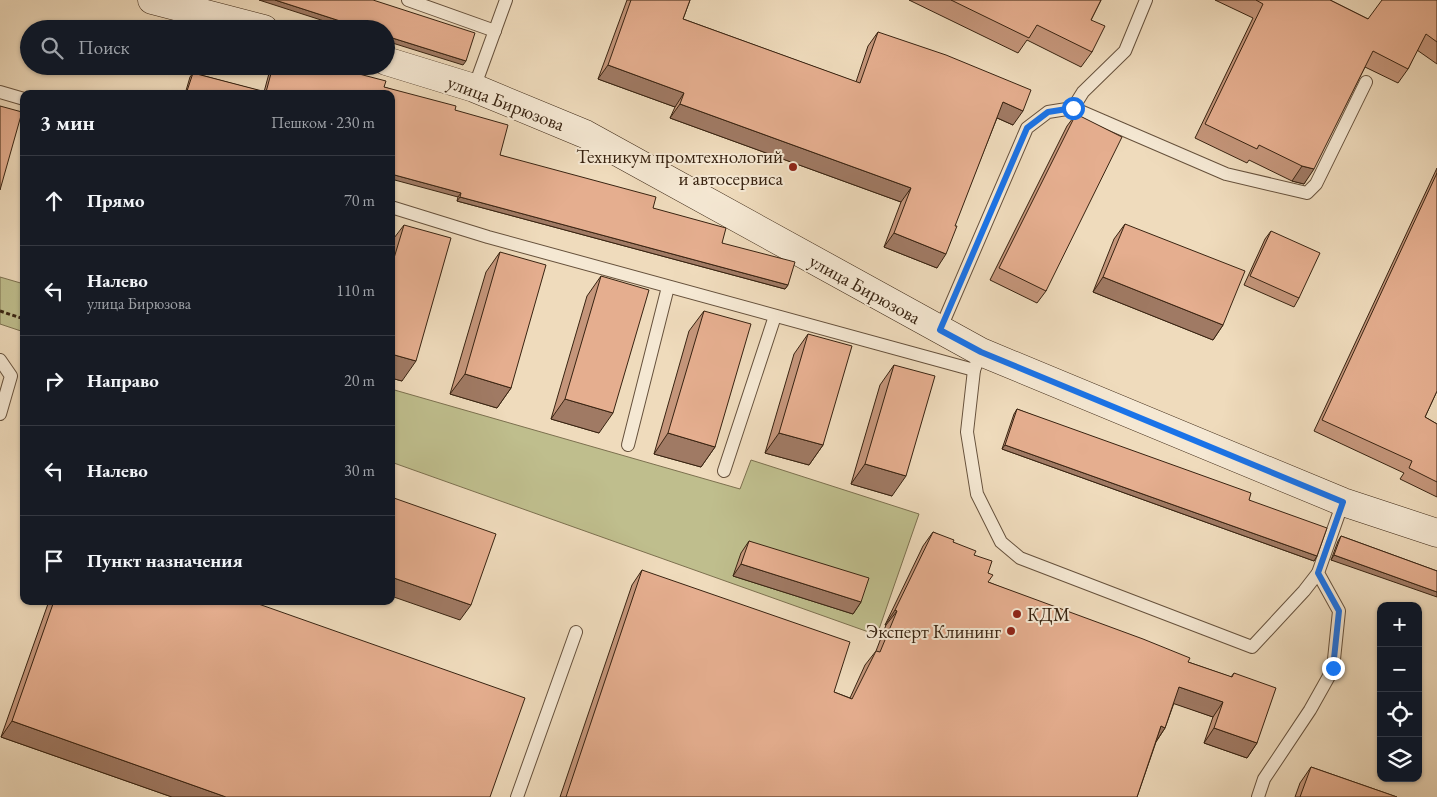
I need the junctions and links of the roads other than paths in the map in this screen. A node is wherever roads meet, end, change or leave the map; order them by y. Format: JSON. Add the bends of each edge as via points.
{"nodes":[{"id":1,"x":152,"y":0,"type":"edge"},
{"id":2,"x":408,"y":0,"type":"edge"},
{"id":3,"x":506,"y":0,"type":"edge"},
{"id":4,"x":1146,"y":0,"type":"edge"},
{"id":5,"x":229,"y":20,"type":"edge"},
{"id":6,"x":495,"y":31,"type":"junction"},
{"id":7,"x":395,"y":63,"type":"edge"},
{"id":8,"x":1366,"y":82,"type":"edge"},
{"id":9,"x":474,"y":88,"type":"junction"},
{"id":10,"x":0,"y":92,"type":"edge"},
{"id":11,"x":20,"y":97,"type":"edge"},
{"id":12,"x":1073,"y":108,"type":"junction"},
{"id":13,"x":395,"y":208,"type":"edge"},
{"id":14,"x":668,"y":287,"type":"junction"},
{"id":15,"x":775,"y":316,"type":"junction"},
{"id":16,"x":940,"y":330,"type":"junction"},
{"id":17,"x":0,"y":360,"type":"edge"},
{"id":18,"x":977,"y":361,"type":"junction"},
{"id":19,"x":0,"y":414,"type":"edge"},
{"id":20,"x":628,"y":445,"type":"dead end"},
{"id":21,"x":724,"y":471,"type":"dead end"},
{"id":22,"x":1343,"y":502,"type":"junction"},
{"id":23,"x":1437,"y":534,"type":"edge"},
{"id":24,"x":1318,"y":573,"type":"junction"},
{"id":25,"x":576,"y":632,"type":"dead end"},
{"id":26,"x":517,"y":797,"type":"edge"},
{"id":27,"x":1258,"y":797,"type":"edge"}],
"edges":[{"from":1,"to":5,"type":"main road"},
{"from":2,"to":6,"type":"lane"},
{"from":3,"to":6,"type":"lane"},
{"from":4,"to":12,"type":"lane","via":[[1125,51],[1083,92]]},
{"from":6,"to":9,"type":"lane"},
{"from":7,"to":9,"type":"main road","name":"улица Бирюзова"},
{"from":8,"to":12,"type":"lane","via":[[1316,184],[1307,193],[1226,174]]},
{"from":9,"to":16,"type":"main road","name":"улица Бирюзова","via":[[585,134]]},
{"from":10,"to":11,"type":"lane"},
{"from":12,"to":16,"type":"lane","via":[[1048,112],[1027,128]]},
{"from":13,"to":14,"type":"lane","via":[[488,238]]},
{"from":14,"to":15,"type":"lane"},
{"from":14,"to":20,"type":"lane"},
{"from":15,"to":18,"type":"lane"},
{"from":15,"to":21,"type":"lane"},
{"from":16,"to":18,"type":"main road","name":"улица Бирюзова"},
{"from":17,"to":19,"type":"lane","via":[[11,376]]},
{"from":18,"to":22,"type":"main road","name":"улица Бирюзова"},
{"from":18,"to":24,"type":"lane","via":[[967,432],[977,494],[1001,542],[1020,558],[1252,647]]},
{"from":22,"to":23,"type":"main road","name":"улица Бирюзова"},
{"from":22,"to":24,"type":"lane"},
{"from":24,"to":27,"type":"lane","via":[[1339,611],[1333,668],[1310,710],[1264,779]]},
{"from":25,"to":26,"type":"lane"}]}
